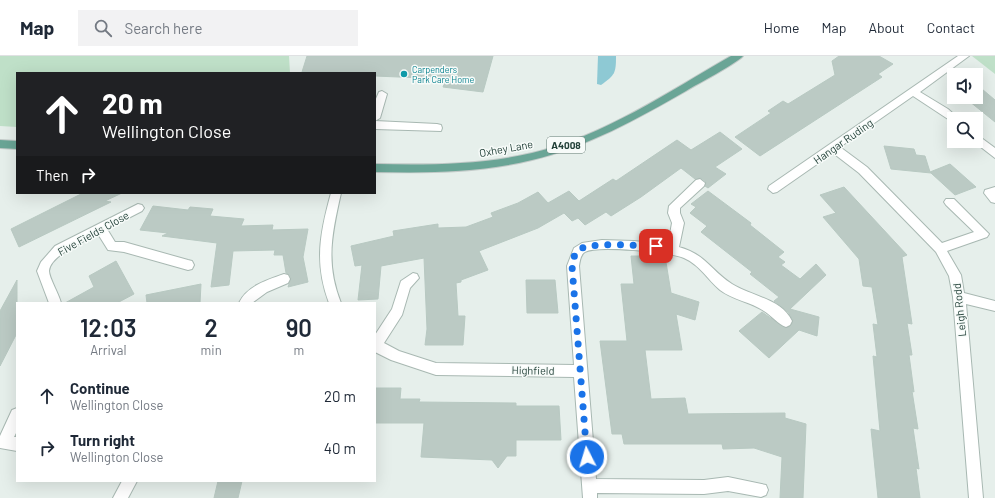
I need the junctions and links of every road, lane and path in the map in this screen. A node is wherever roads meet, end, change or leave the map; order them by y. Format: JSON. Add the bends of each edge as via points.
{"nodes":[{"id":1,"x":738,"y":56,"type":"edge"},
{"id":2,"x":964,"y":56,"type":"edge"},
{"id":3,"x":913,"y":92,"type":"junction"},
{"id":4,"x":382,"y":94,"type":"dead end"},
{"id":5,"x":947,"y":114,"type":"edge"},
{"id":6,"x":376,"y":115,"type":"edge"},
{"id":7,"x":376,"y":125,"type":"edge"},
{"id":8,"x":437,"y":128,"type":"dead end"},
{"id":9,"x":0,"y":144,"type":"edge"},
{"id":10,"x":983,"y":144,"type":"edge"},
{"id":11,"x":16,"y":145,"type":"edge"},
{"id":12,"x":834,"y":148,"type":"junction"},
{"id":13,"x":995,"y":154,"type":"edge"},
{"id":14,"x":376,"y":168,"type":"edge"},
{"id":15,"x":700,"y":183,"type":"dead end"},
{"id":16,"x":773,"y":189,"type":"dead end"},
{"id":17,"x":995,"y":191,"type":"edge"},
{"id":18,"x":336,"y":194,"type":"edge"},
{"id":19,"x":995,"y":199,"type":"edge"},
{"id":20,"x":950,"y":202,"type":"dead end"},
{"id":21,"x":138,"y":208,"type":"dead end"},
{"id":22,"x":100,"y":228,"type":"junction"},
{"id":23,"x":673,"y":249,"type":"junction"},
{"id":24,"x":940,"y":249,"type":"junction"},
{"id":25,"x":188,"y":265,"type":"dead end"},
{"id":26,"x":413,"y":278,"type":"dead end"},
{"id":27,"x":284,"y":279,"type":"dead end"},
{"id":28,"x":959,"y":297,"type":"junction"},
{"id":29,"x":55,"y":302,"type":"edge"},
{"id":30,"x":247,"y":302,"type":"edge"},
{"id":31,"x":335,"y":302,"type":"edge"},
{"id":32,"x":995,"y":306,"type":"edge"},
{"id":33,"x":786,"y":321,"type":"dead end"},
{"id":34,"x":376,"y":344,"type":"edge"},
{"id":35,"x":376,"y":346,"type":"edge"},
{"id":36,"x":580,"y":371,"type":"junction"},
{"id":37,"x":16,"y":418,"type":"edge"},
{"id":38,"x":7,"y":446,"type":"edge"},
{"id":39,"x":129,"y":482,"type":"edge"},
{"id":40,"x":761,"y":490,"type":"dead end"},
{"id":41,"x":590,"y":492,"type":"edge"},
{"id":42,"x":120,"y":498,"type":"edge"},
{"id":43,"x":976,"y":498,"type":"edge"}],
"edges":[{"from":1,"to":14,"type":"main road","name":"Oxhey Lane","number":"A4008","via":[[606,130],[555,150],[499,163],[458,168]]},
{"from":2,"to":3,"type":"street","name":"Hangar Ruding"},
{"from":3,"to":5,"type":"street"},
{"from":3,"to":12,"type":"street","name":"Hangar Ruding"},
{"from":4,"to":6,"type":"street"},
{"from":7,"to":8,"type":"street"},
{"from":9,"to":11,"type":"main road"},
{"from":10,"to":13,"type":"street"},
{"from":12,"to":16,"type":"street","name":"Hangar Ruding"},
{"from":12,"to":24,"type":"street","name":"Leigh Rodd","via":[[862,170]]},
{"from":15,"to":23,"type":"street","via":[[675,206],[674,213],[678,223]]},
{"from":17,"to":19,"type":"street","via":[[989,193]]},
{"from":18,"to":31,"type":"street","via":[[324,243],[325,276]]},
{"from":20,"to":24,"type":"street","via":[[982,234]]},
{"from":21,"to":22,"type":"street","name":"Five Fields Close"},
{"from":22,"to":25,"type":"street","via":[[112,247],[124,247]]},
{"from":22,"to":29,"type":"street","name":"Five Fields Close","via":[[60,249],[46,263],[42,271]]},
{"from":23,"to":33,"type":"street","via":[[703,264],[726,287],[763,303]]},
{"from":23,"to":36,"type":"street","via":[[656,246],[594,246],[577,251],[572,266]]},
{"from":24,"to":28,"type":"street","name":"Leigh Rodd","via":[[955,275]]},
{"from":26,"to":34,"type":"street","via":[[405,285],[398,311]]},
{"from":27,"to":30,"type":"street","via":[[262,286]]},
{"from":28,"to":32,"type":"street"},
{"from":28,"to":43,"type":"street","name":"Leigh Rodd"},
{"from":35,"to":36,"type":"street","name":"Highfield","via":[[396,356],[436,369]]},
{"from":36,"to":41,"type":"street"},
{"from":37,"to":38,"type":"street"},
{"from":39,"to":42,"type":"street"},
{"from":40,"to":41,"type":"street","via":[[728,484]]}]}
